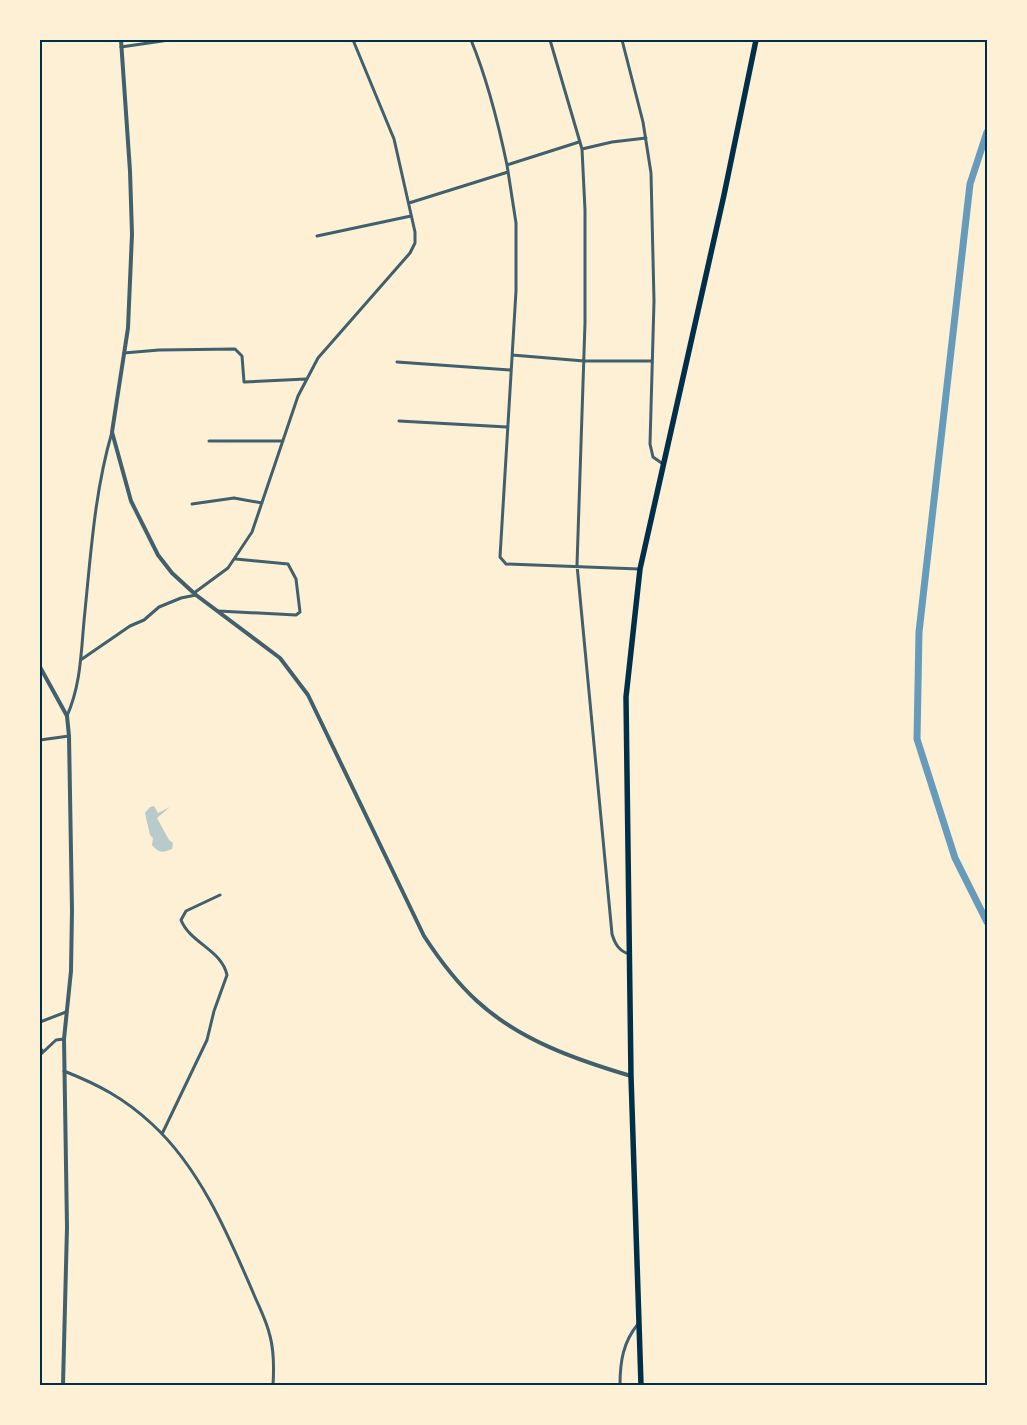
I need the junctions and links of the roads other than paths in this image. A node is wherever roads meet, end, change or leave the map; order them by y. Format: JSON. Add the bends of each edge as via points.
{"nodes":[{"id":1,"x":121,"y":40,"type":"edge"},
{"id":2,"x":169,"y":40,"type":"edge"},
{"id":3,"x":354,"y":40,"type":"edge"},
{"id":4,"x":472,"y":40,"type":"edge"},
{"id":5,"x":550,"y":40,"type":"edge"},
{"id":6,"x":622,"y":40,"type":"edge"},
{"id":7,"x":756,"y":40,"type":"edge"},
{"id":8,"x":121,"y":47,"type":"junction"},
{"id":9,"x":646,"y":138,"type":"junction"},
{"id":10,"x":579,"y":142,"type":"junction"},
{"id":11,"x":582,"y":149,"type":"junction"},
{"id":12,"x":507,"y":165,"type":"junction"},
{"id":13,"x":508,"y":172,"type":"junction"},
{"id":14,"x":409,"y":203,"type":"junction"},
{"id":15,"x":412,"y":216,"type":"junction"},
{"id":16,"x":317,"y":236,"type":"dead end"},
{"id":17,"x":124,"y":353,"type":"junction"},
{"id":18,"x":512,"y":355,"type":"junction"},
{"id":19,"x":584,"y":361,"type":"junction"},
{"id":20,"x":651,"y":361,"type":"junction"},
{"id":21,"x":397,"y":362,"type":"dead end"},
{"id":22,"x":511,"y":370,"type":"junction"},
{"id":23,"x":306,"y":379,"type":"junction"},
{"id":24,"x":399,"y":421,"type":"dead end"},
{"id":25,"x":507,"y":427,"type":"junction"},
{"id":26,"x":112,"y":432,"type":"junction"},
{"id":27,"x":209,"y":441,"type":"dead end"},
{"id":28,"x":283,"y":441,"type":"junction"},
{"id":29,"x":664,"y":464,"type":"junction"},
{"id":30,"x":262,"y":502,"type":"junction"},
{"id":31,"x":192,"y":504,"type":"dead end"},
{"id":32,"x":236,"y":559,"type":"junction"},
{"id":33,"x":577,"y":565,"type":"junction"},
{"id":34,"x":640,"y":569,"type":"junction"},
{"id":35,"x":195,"y":594,"type":"junction"},
{"id":36,"x":218,"y":611,"type":"junction"},
{"id":37,"x":82,"y":660,"type":"junction"},
{"id":38,"x":40,"y":667,"type":"edge"},
{"id":39,"x":67,"y":716,"type":"junction"},
{"id":40,"x":69,"y":736,"type":"junction"},
{"id":41,"x":40,"y":740,"type":"edge"},
{"id":42,"x":220,"y":895,"type":"dead end"},
{"id":43,"x":631,"y":955,"type":"junction"},
{"id":44,"x":66,"y":1012,"type":"junction"},
{"id":45,"x":40,"y":1022,"type":"edge"},
{"id":46,"x":64,"y":1039,"type":"junction"},
{"id":47,"x":40,"y":1048,"type":"edge"},
{"id":48,"x":42,"y":1054,"type":"edge"},
{"id":49,"x":64,"y":1070,"type":"junction"},
{"id":50,"x":631,"y":1076,"type":"junction"},
{"id":51,"x":162,"y":1134,"type":"junction"},
{"id":52,"x":638,"y":1324,"type":"junction"},
{"id":53,"x":63,"y":1385,"type":"edge"},
{"id":54,"x":274,"y":1385,"type":"edge"},
{"id":55,"x":620,"y":1385,"type":"edge"},
{"id":56,"x":641,"y":1385,"type":"edge"}],
"edges":[{"from":1,"to":8,"type":"street"},
{"from":2,"to":8,"type":"street"},
{"from":3,"to":14,"type":"street","via":[[388,119]]},
{"from":4,"to":12,"type":"street","via":[[498,121]]},
{"from":5,"to":10,"type":"street"},
{"from":6,"to":9,"type":"street"},
{"from":7,"to":29,"type":"highway"},
{"from":8,"to":17,"type":"street","via":[[132,234]]},
{"from":9,"to":11,"type":"street"},
{"from":9,"to":20,"type":"street","via":[[651,173]]},
{"from":10,"to":11,"type":"street"},
{"from":10,"to":12,"type":"street"},
{"from":11,"to":19,"type":"street"},
{"from":12,"to":13,"type":"street"},
{"from":13,"to":14,"type":"street"},
{"from":13,"to":18,"type":"street","via":[[516,223]]},
{"from":14,"to":15,"type":"street"},
{"from":15,"to":16,"type":"street"},
{"from":15,"to":23,"type":"street","via":[[416,238],[410,253],[326,348]]},
{"from":17,"to":23,"type":"street","via":[[235,349],[242,356],[244,382]]},
{"from":17,"to":26,"type":"street"},
{"from":18,"to":19,"type":"street"},
{"from":18,"to":22,"type":"street"},
{"from":19,"to":20,"type":"street"},
{"from":19,"to":33,"type":"street"},
{"from":20,"to":29,"type":"street","via":[[651,453],[654,459]]},
{"from":21,"to":22,"type":"street"},
{"from":22,"to":25,"type":"street"},
{"from":23,"to":28,"type":"street"},
{"from":24,"to":25,"type":"street"},
{"from":25,"to":33,"type":"street","via":[[499,546],[502,562]]},
{"from":26,"to":35,"type":"street","via":[[138,519],[158,555]]},
{"from":26,"to":37,"type":"street","via":[[95,520]]},
{"from":27,"to":28,"type":"street"},
{"from":28,"to":30,"type":"street"},
{"from":29,"to":34,"type":"highway"},
{"from":30,"to":31,"type":"street","via":[[234,498]]},
{"from":30,"to":32,"type":"street","via":[[252,532]]},
{"from":32,"to":35,"type":"street"},
{"from":32,"to":36,"type":"street","via":[[288,564],[296,579],[300,612],[296,616]]},
{"from":33,"to":34,"type":"street"},
{"from":33,"to":43,"type":"street","via":[[612,934],[617,946]]},
{"from":34,"to":43,"type":"highway","via":[[626,697]]},
{"from":35,"to":36,"type":"street"},
{"from":35,"to":37,"type":"street","via":[[159,607]]},
{"from":36,"to":50,"type":"street","via":[[280,658],[308,696],[424,936],[477,1002],[514,1028],[549,1046]]},
{"from":37,"to":39,"type":"street","via":[[78,688]]},
{"from":38,"to":39,"type":"street"},
{"from":39,"to":40,"type":"street"},
{"from":40,"to":41,"type":"street"},
{"from":40,"to":44,"type":"street","via":[[72,910],[71,971]]},
{"from":42,"to":51,"type":"street","via":[[186,911],[181,920],[185,928],[223,964],[227,975],[207,1040]]},
{"from":43,"to":50,"type":"highway"},
{"from":44,"to":45,"type":"street"},
{"from":44,"to":46,"type":"street"},
{"from":46,"to":48,"type":"street","via":[[56,1040]]},
{"from":46,"to":49,"type":"street"},
{"from":47,"to":48,"type":"street"},
{"from":49,"to":51,"type":"street","via":[[106,1088]]},
{"from":49,"to":53,"type":"street","via":[[67,1227]]},
{"from":50,"to":52,"type":"highway"},
{"from":51,"to":54,"type":"street","via":[[201,1188],[238,1255],[270,1337]]},
{"from":52,"to":55,"type":"street","via":[[624,1348]]},
{"from":52,"to":56,"type":"highway"}]}
